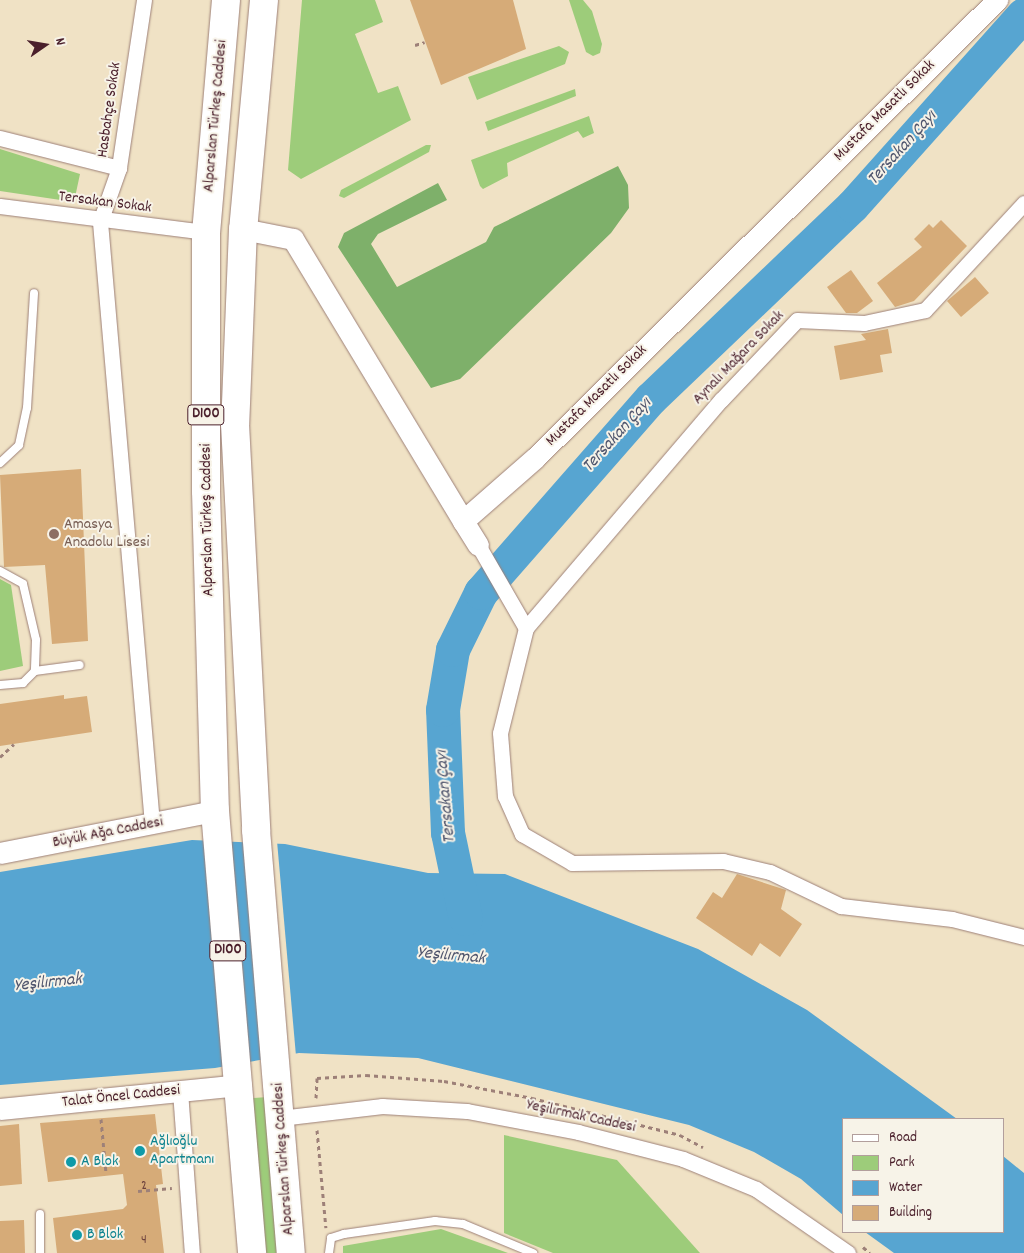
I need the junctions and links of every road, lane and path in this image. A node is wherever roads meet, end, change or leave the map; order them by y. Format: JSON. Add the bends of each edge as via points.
{"nodes":[{"id":1,"x":144,"y":0,"type":"edge"},
{"id":2,"x":226,"y":0,"type":"edge"},
{"id":3,"x":264,"y":0,"type":"edge"},
{"id":4,"x":997,"y":0,"type":"edge"},
{"id":5,"x":425,"y":42,"type":"dead end"},
{"id":6,"x":415,"y":45,"type":"dead end"},
{"id":7,"x":0,"y":138,"type":"edge"},
{"id":8,"x":119,"y":168,"type":"junction"},
{"id":9,"x":1024,"y":203,"type":"edge"},
{"id":10,"x":0,"y":206,"type":"edge"},
{"id":11,"x":100,"y":222,"type":"junction"},
{"id":12,"x":243,"y":228,"type":"junction"},
{"id":13,"x":206,"y":232,"type":"junction"},
{"id":14,"x":34,"y":293,"type":"dead end"},
{"id":15,"x":0,"y":462,"type":"edge"},
{"id":16,"x":464,"y":521,"type":"junction"},
{"id":17,"x":478,"y":545,"type":"joint"},
{"id":18,"x":0,"y":571,"type":"edge"},
{"id":19,"x":526,"y":628,"type":"junction"},
{"id":20,"x":80,"y":665,"type":"dead end"},
{"id":21,"x":35,"y":671,"type":"junction"},
{"id":22,"x":0,"y":685,"type":"edge"},
{"id":23,"x":14,"y":744,"type":"dead end"},
{"id":24,"x":0,"y":757,"type":"edge"},
{"id":25,"x":216,"y":821,"type":"junction"},
{"id":26,"x":152,"y":824,"type":"junction"},
{"id":27,"x":0,"y":853,"type":"edge"},
{"id":28,"x":1024,"y":937,"type":"edge"},
{"id":29,"x":241,"y":1078,"type":"junction"},
{"id":30,"x":180,"y":1091,"type":"junction"},
{"id":31,"x":99,"y":1099,"type":"junction"},
{"id":32,"x":0,"y":1109,"type":"edge"},
{"id":33,"x":315,"y":1114,"type":"junction"},
{"id":34,"x":280,"y":1118,"type":"junction"},
{"id":35,"x":106,"y":1173,"type":"dead end"},
{"id":36,"x":187,"y":1186,"type":"junction"},
{"id":37,"x":138,"y":1191,"type":"dead end"},
{"id":38,"x":40,"y":1214,"type":"dead end"},
{"id":39,"x":328,"y":1249,"type":"edge"},
{"id":40,"x":40,"y":1253,"type":"edge"},
{"id":41,"x":192,"y":1253,"type":"edge"},
{"id":42,"x":252,"y":1253,"type":"edge"},
{"id":43,"x":291,"y":1253,"type":"edge"},
{"id":44,"x":533,"y":1253,"type":"edge"},
{"id":45,"x":848,"y":1253,"type":"edge"}],
"edges":[{"from":1,"to":8,"type":"street","name":"Hasbahçe Sokak"},
{"from":2,"to":13,"type":"highway","name":"Alparslan Türkeş Caddesi","number":"D100"},
{"from":3,"to":12,"type":"highway","name":"Alparslan Türkeş Caddesi","number":"D100"},
{"from":4,"to":16,"type":"street","name":"Mustafa Masatlı Sokak","via":[[535,458]]},
{"from":5,"to":6,"type":"path"},
{"from":7,"to":8,"type":"street"},
{"from":8,"to":11,"type":"street","name":"Hasbahçe Sokak"},
{"from":9,"to":19,"type":"street","name":"Aynalı Mağara Sokak","via":[[925,310],[864,323],[797,320],[721,400]]},
{"from":10,"to":11,"type":"street","name":"Tersakan Sokak"},
{"from":11,"to":13,"type":"street","name":"Tersakan Sokak"},
{"from":11,"to":26,"type":"street"},
{"from":12,"to":16,"type":"street","via":[[293,239]]},
{"from":12,"to":34,"type":"highway","name":"Alparslan Türkeş Caddesi","number":"D100","via":[[235,424],[256,830]]},
{"from":13,"to":25,"type":"highway","name":"Alparslan Türkeş Caddesi","number":"D100","via":[[206,491]]},
{"from":14,"to":15,"type":"lane","via":[[27,408],[19,445]]},
{"from":16,"to":17,"type":"street"},
{"from":17,"to":19,"type":"street"},
{"from":18,"to":21,"type":"lane","via":[[23,584],[36,640]]},
{"from":19,"to":28,"type":"street","via":[[500,733],[504,796],[522,834],[572,863],[724,861],[770,872],[841,906],[952,919]]},
{"from":20,"to":21,"type":"lane"},
{"from":21,"to":22,"type":"lane","via":[[23,683]]},
{"from":23,"to":24,"type":"path"},
{"from":25,"to":26,"type":"street","name":"Büyük Ağa Caddesi"},
{"from":25,"to":29,"type":"highway","number":"D100"},
{"from":26,"to":27,"type":"street","name":"Büyük Ağa Caddesi"},
{"from":29,"to":30,"type":"street","name":"Talat Öncel Caddesi"},
{"from":29,"to":42,"type":"highway","number":"D100"},
{"from":30,"to":31,"type":"street","name":"Talat Öncel Caddesi"},
{"from":30,"to":36,"type":"street"},
{"from":31,"to":32,"type":"street","name":"Talat Öncel Caddesi"},
{"from":31,"to":35,"type":"path"},
{"from":33,"to":34,"type":"street","name":"Yeşilırmak Caddesi"},
{"from":33,"to":39,"type":"path"},
{"from":33,"to":45,"type":"street","name":"Yeşilırmak Caddesi","via":[[382,1106],[467,1112],[683,1159],[756,1189]]},
{"from":34,"to":43,"type":"highway","name":"Alparslan Türkeş Caddesi","number":"D100"},
{"from":36,"to":37,"type":"path"},
{"from":36,"to":41,"type":"street"},
{"from":38,"to":40,"type":"lane"},
{"from":39,"to":44,"type":"lane","via":[[332,1238],[344,1234],[449,1221]]}]}
